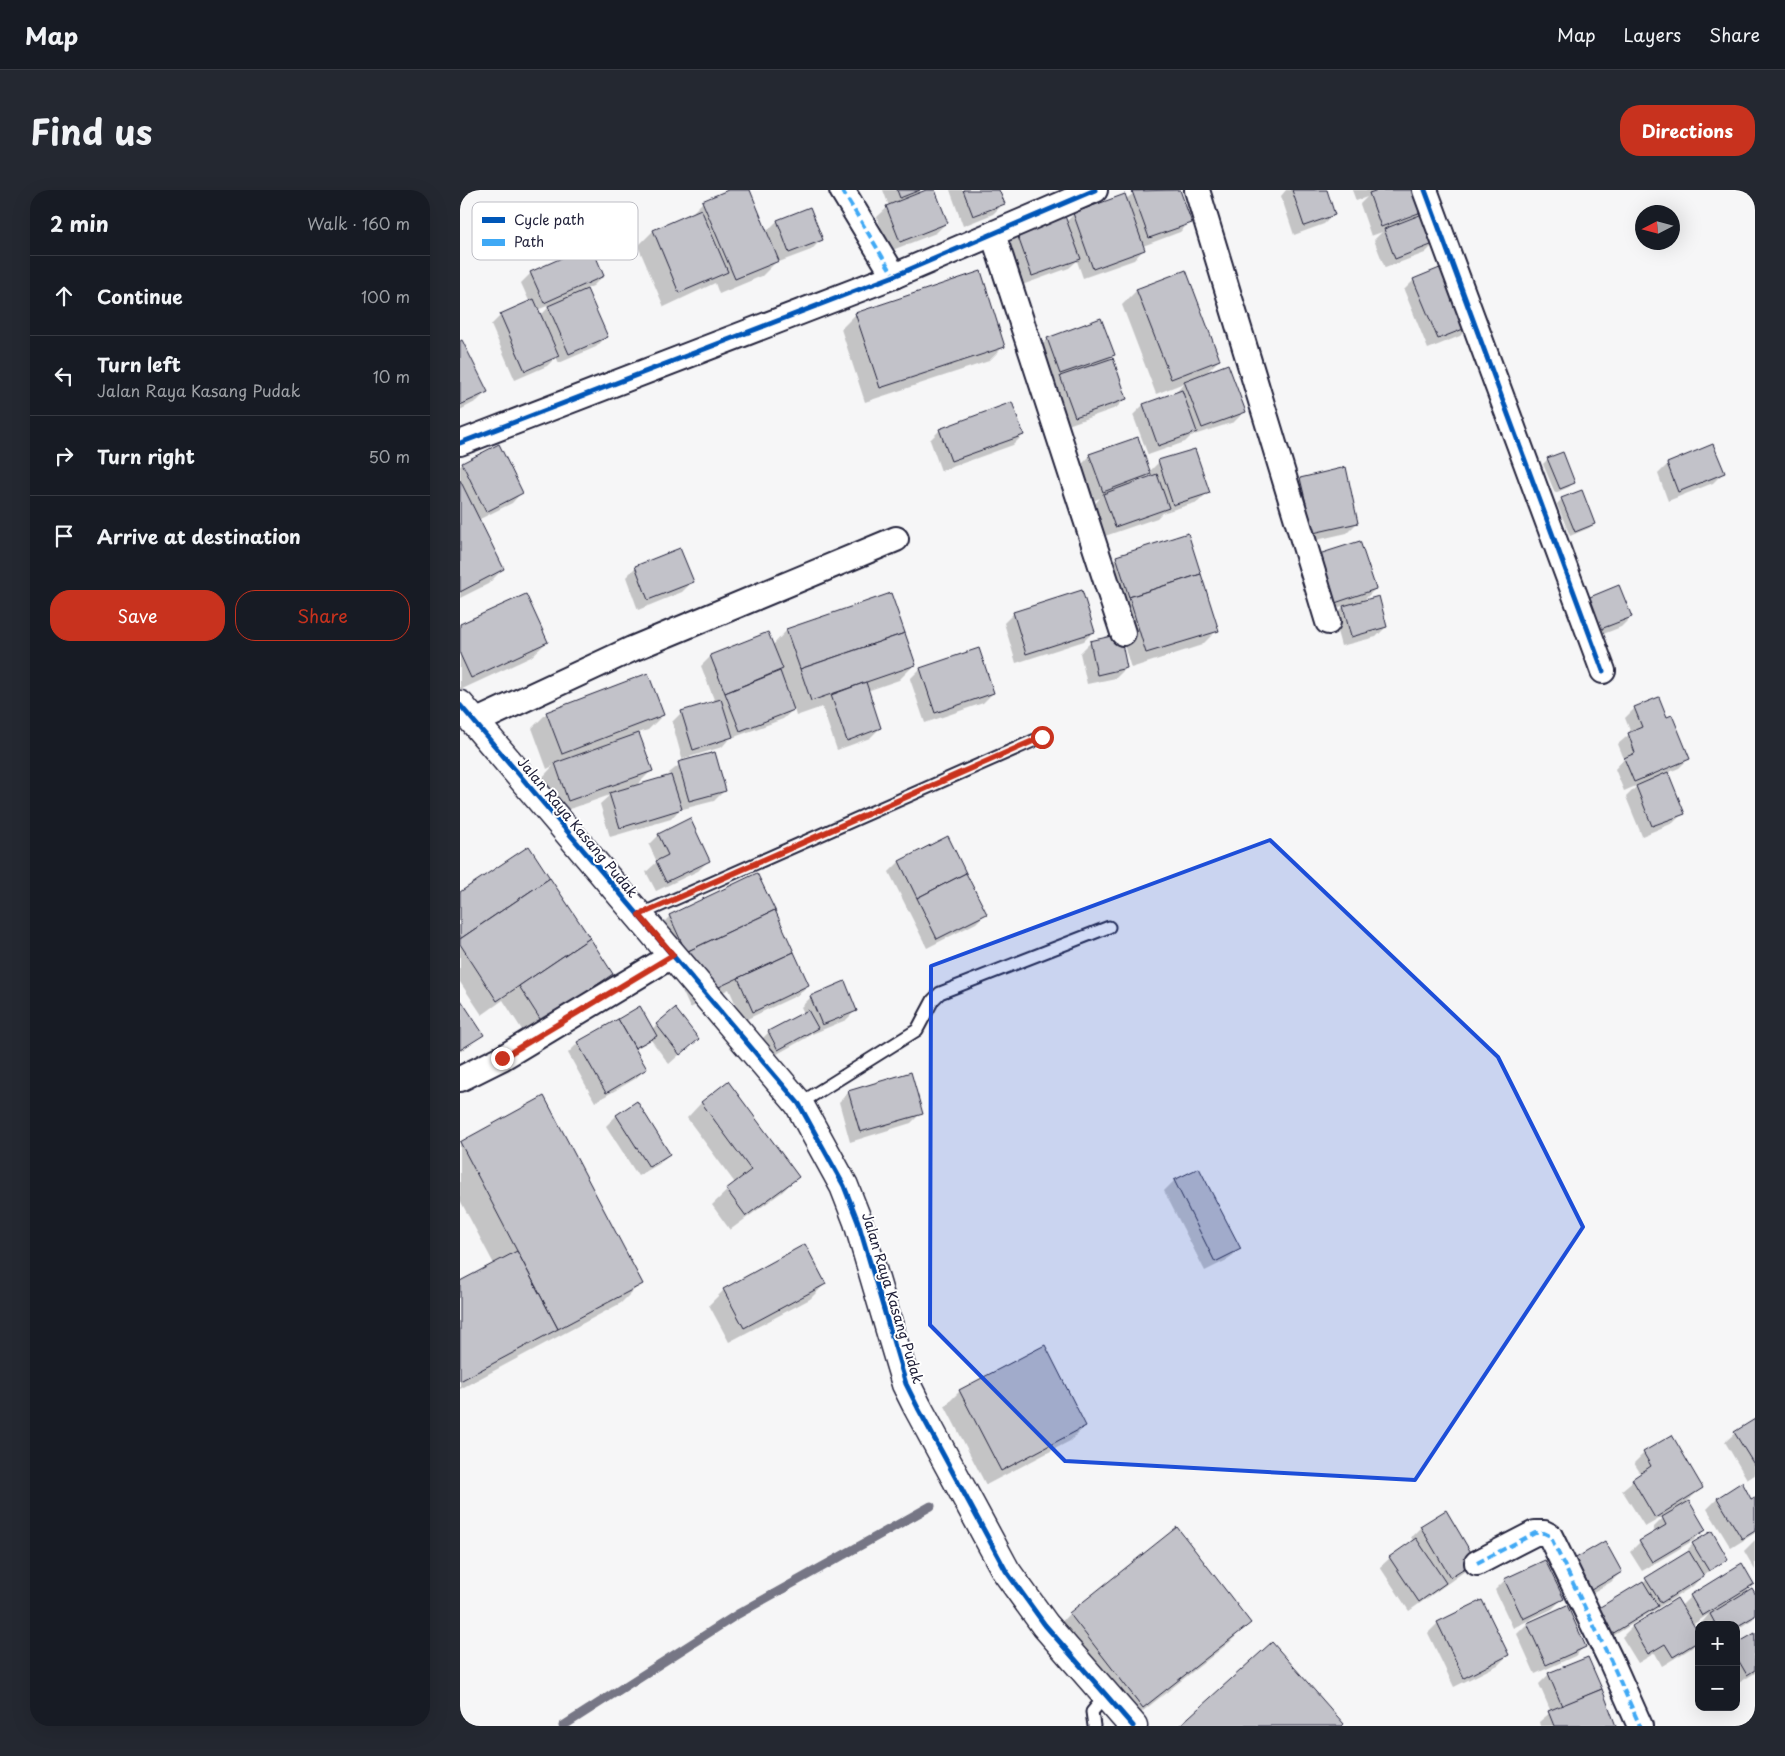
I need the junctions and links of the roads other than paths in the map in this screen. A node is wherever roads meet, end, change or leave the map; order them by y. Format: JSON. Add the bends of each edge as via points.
{"nodes":[{"id":1,"x":842,"y":190,"type":"edge"},
{"id":2,"x":1095,"y":190,"type":"edge"},
{"id":3,"x":1197,"y":190,"type":"edge"},
{"id":4,"x":1425,"y":190,"type":"edge"},
{"id":5,"x":993,"y":234,"type":"junction"},
{"id":6,"x":894,"y":276,"type":"junction"},
{"id":7,"x":460,"y":443,"type":"edge"},
{"id":8,"x":896,"y":540,"type":"dead end"},
{"id":9,"x":1328,"y":622,"type":"dead end"},
{"id":10,"x":1123,"y":633,"type":"dead end"},
{"id":11,"x":1603,"y":671,"type":"dead end"},
{"id":12,"x":468,"y":714,"type":"edge"},
{"id":13,"x":1042,"y":737,"type":"dead end"},
{"id":14,"x":639,"y":915,"type":"junction"},
{"id":15,"x":1109,"y":927,"type":"dead end"},
{"id":16,"x":673,"y":955,"type":"junction"},
{"id":17,"x":460,"y":1079,"type":"edge"},
{"id":18,"x":799,"y":1104,"type":"junction"},
{"id":19,"x":1477,"y":1563,"type":"dead end"},
{"id":20,"x":1106,"y":1695,"type":"junction"},
{"id":21,"x":1094,"y":1726,"type":"edge"},
{"id":22,"x":1133,"y":1726,"type":"edge"},
{"id":23,"x":1640,"y":1726,"type":"edge"}],
"edges":[{"from":1,"to":6,"type":"street"},
{"from":2,"to":5,"type":"street"},
{"from":3,"to":9,"type":"street"},
{"from":4,"to":11,"type":"street"},
{"from":5,"to":6,"type":"street"},
{"from":5,"to":10,"type":"street"},
{"from":6,"to":7,"type":"street"},
{"from":8,"to":12,"type":"street"},
{"from":12,"to":14,"type":"street","name":"Jalan Raya Kasang Pudak"},
{"from":13,"to":14,"type":"lane"},
{"from":14,"to":16,"type":"street","name":"Jalan Raya Kasang Pudak"},
{"from":15,"to":18,"type":"lane","via":[[940,993],[917,1030]]},
{"from":16,"to":17,"type":"street","via":[[502,1058]]},
{"from":16,"to":18,"type":"street","name":"Jalan Raya Kasang Pudak"},
{"from":18,"to":20,"type":"street","name":"Jalan Raya Kasang Pudak","via":[[844,1186],[858,1222],[906,1384],[918,1408],[1006,1571],[1045,1625]]},
{"from":19,"to":23,"type":"street","via":[[1536,1533],[1550,1536]]},
{"from":20,"to":21,"type":"lane","via":[[1092,1712]]},
{"from":20,"to":22,"type":"street","name":"Jalan Raya Kasang Pudak"}]}
